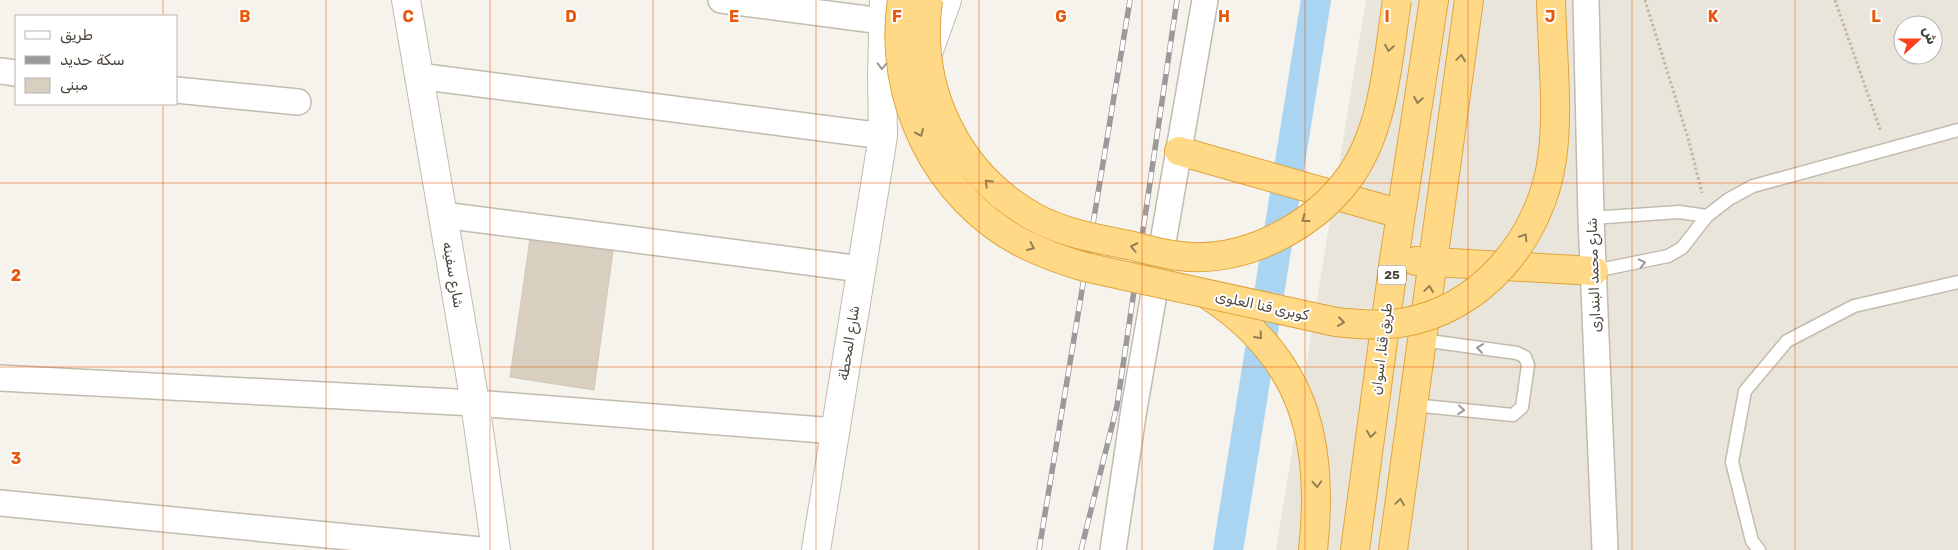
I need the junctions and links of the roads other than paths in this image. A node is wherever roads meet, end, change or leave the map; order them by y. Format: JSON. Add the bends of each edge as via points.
{"nodes":[{"id":1,"x":406,"y":0,"type":"edge"},
{"id":2,"x":721,"y":0,"type":"edge"},
{"id":3,"x":902,"y":0,"type":"edge"},
{"id":4,"x":928,"y":0,"type":"edge"},
{"id":5,"x":947,"y":0,"type":"edge"},
{"id":6,"x":1205,"y":0,"type":"edge"},
{"id":7,"x":1397,"y":0,"type":"edge"},
{"id":8,"x":1434,"y":0,"type":"edge"},
{"id":9,"x":1469,"y":0,"type":"edge"},
{"id":10,"x":1551,"y":0,"type":"edge"},
{"id":11,"x":1586,"y":0,"type":"edge"},
{"id":12,"x":883,"y":10,"type":"edge"},
{"id":13,"x":0,"y":71,"type":"edge"},
{"id":14,"x":15,"y":73,"type":"edge"},
{"id":15,"x":418,"y":76,"type":"junction"},
{"id":16,"x":178,"y":90,"type":"edge"},
{"id":17,"x":298,"y":102,"type":"dead end"},
{"id":18,"x":1958,"y":130,"type":"edge"},
{"id":19,"x":883,"y":136,"type":"junction"},
{"id":20,"x":1179,"y":152,"type":"junction"},
{"id":21,"x":1401,"y":214,"type":"junction"},
{"id":22,"x":443,"y":215,"type":"junction"},
{"id":23,"x":1707,"y":216,"type":"junction"},
{"id":24,"x":1591,"y":218,"type":"junction"},
{"id":25,"x":1394,"y":260,"type":"junction"},
{"id":26,"x":1433,"y":262,"type":"junction"},
{"id":27,"x":861,"y":269,"type":"junction"},
{"id":28,"x":1594,"y":272,"type":"junction"},
{"id":29,"x":1958,"y":282,"type":"edge"},
{"id":30,"x":1208,"y":295,"type":"junction"},
{"id":31,"x":1384,"y":335,"type":"junction"},
{"id":32,"x":1422,"y":340,"type":"junction"},
{"id":33,"x":0,"y":378,"type":"edge"},
{"id":34,"x":1375,"y":400,"type":"junction"},
{"id":35,"x":475,"y":403,"type":"junction"},
{"id":36,"x":1413,"y":405,"type":"junction"},
{"id":37,"x":835,"y":432,"type":"junction"},
{"id":38,"x":0,"y":504,"type":"edge"},
{"id":39,"x":481,"y":550,"type":"edge"},
{"id":40,"x":496,"y":550,"type":"edge"},
{"id":41,"x":816,"y":550,"type":"edge"},
{"id":42,"x":1113,"y":550,"type":"edge"},
{"id":43,"x":1313,"y":550,"type":"edge"},
{"id":44,"x":1356,"y":550,"type":"edge"},
{"id":45,"x":1393,"y":550,"type":"edge"},
{"id":46,"x":1605,"y":550,"type":"edge"},
{"id":47,"x":1759,"y":550,"type":"edge"}],
"edges":[{"from":1,"to":15,"type":"street","name":"شارع سفينه"},
{"from":2,"to":12,"type":"street"},
{"from":3,"to":30,"type":"highway","name":"كوبرى قنا العلوى","one_way":true,"bridge":true,"via":[[899,59],[906,98],[920,135],[940,169],[965,200],[1016,239],[1053,258]]},
{"from":7,"to":4,"type":"highway","one_way":true,"bridge":true,"via":[[1374,122],[1351,175],[1330,200],[1305,221],[1276,238],[1214,256],[1171,254],[1065,230],[1036,218],[985,181],[949,129],[937,99],[925,49]]},
{"from":5,"to":19,"type":"street","name":"شارع المحطة","via":[[934,41],[911,90]]},
{"from":6,"to":20,"type":"street"},
{"from":8,"to":21,"type":"highway","name":"طريق قنا, اسوان","number":"25","one_way":true},
{"from":26,"to":9,"type":"highway","one_way":true},
{"from":30,"to":10,"type":"highway","name":"كوبرى قنا العلوى","one_way":true,"bridge":true,"via":[[1368,326],[1401,323],[1432,315],[1461,301],[1488,282],[1528,231],[1544,196],[1552,159],[1554,121]]},
{"from":11,"to":24,"type":"street","name":"شارع محمد البندارى"},
{"from":12,"to":19,"type":"street","name":"شارع المحطة","one_way":true},
{"from":13,"to":14,"type":"street"},
{"from":15,"to":19,"type":"street"},
{"from":15,"to":22,"type":"street","name":"شارع سفينه"},
{"from":16,"to":17,"type":"street"},
{"from":18,"to":23,"type":"lane","via":[[1753,186]]},
{"from":19,"to":27,"type":"street","name":"شارع المحطة"},
{"from":20,"to":21,"type":"highway"},
{"from":20,"to":42,"type":"street"},
{"from":21,"to":25,"type":"highway","name":"طريق قنا, اسوان","number":"25"},
{"from":22,"to":27,"type":"street"},
{"from":22,"to":35,"type":"street","name":"شارع سفينه"},
{"from":23,"to":24,"type":"lane","via":[[1678,212]]},
{"from":28,"to":23,"type":"lane","one_way":true,"via":[[1668,256],[1682,248]]},
{"from":24,"to":28,"type":"street","name":"شارع محمد البندارى"},
{"from":25,"to":26,"type":"highway"},
{"from":25,"to":31,"type":"highway","name":"طريق قنا, اسوان","number":"25"},
{"from":26,"to":28,"type":"highway"},
{"from":32,"to":26,"type":"highway","one_way":true},
{"from":27,"to":37,"type":"street","name":"شارع المحطة"},
{"from":28,"to":46,"type":"street","name":"شارع محمد البندارى"},
{"from":29,"to":47,"type":"lane","via":[[1854,306],[1787,341],[1745,391],[1732,462],[1752,541]]},
{"from":30,"to":43,"type":"highway","one_way":true,"via":[[1231,310],[1258,336],[1287,374],[1300,398],[1315,457],[1317,495]]},
{"from":31,"to":32,"type":"highway"},
{"from":31,"to":34,"type":"highway","name":"طريق قنا, اسوان","number":"25"},
{"from":32,"to":36,"type":"highway"},
{"from":36,"to":32,"type":"lane","one_way":true,"via":[[1514,415],[1522,407],[1528,365],[1525,357],[1518,353]]},
{"from":33,"to":35,"type":"street"},
{"from":34,"to":36,"type":"highway"},
{"from":34,"to":44,"type":"highway","name":"طريق قنا, اسوان","number":"25","one_way":true},
{"from":35,"to":37,"type":"street"},
{"from":35,"to":40,"type":"street","name":"شارع سفينه"},
{"from":45,"to":36,"type":"highway","one_way":true},
{"from":37,"to":41,"type":"street","name":"شارع المحطة"},
{"from":38,"to":39,"type":"street"}]}
